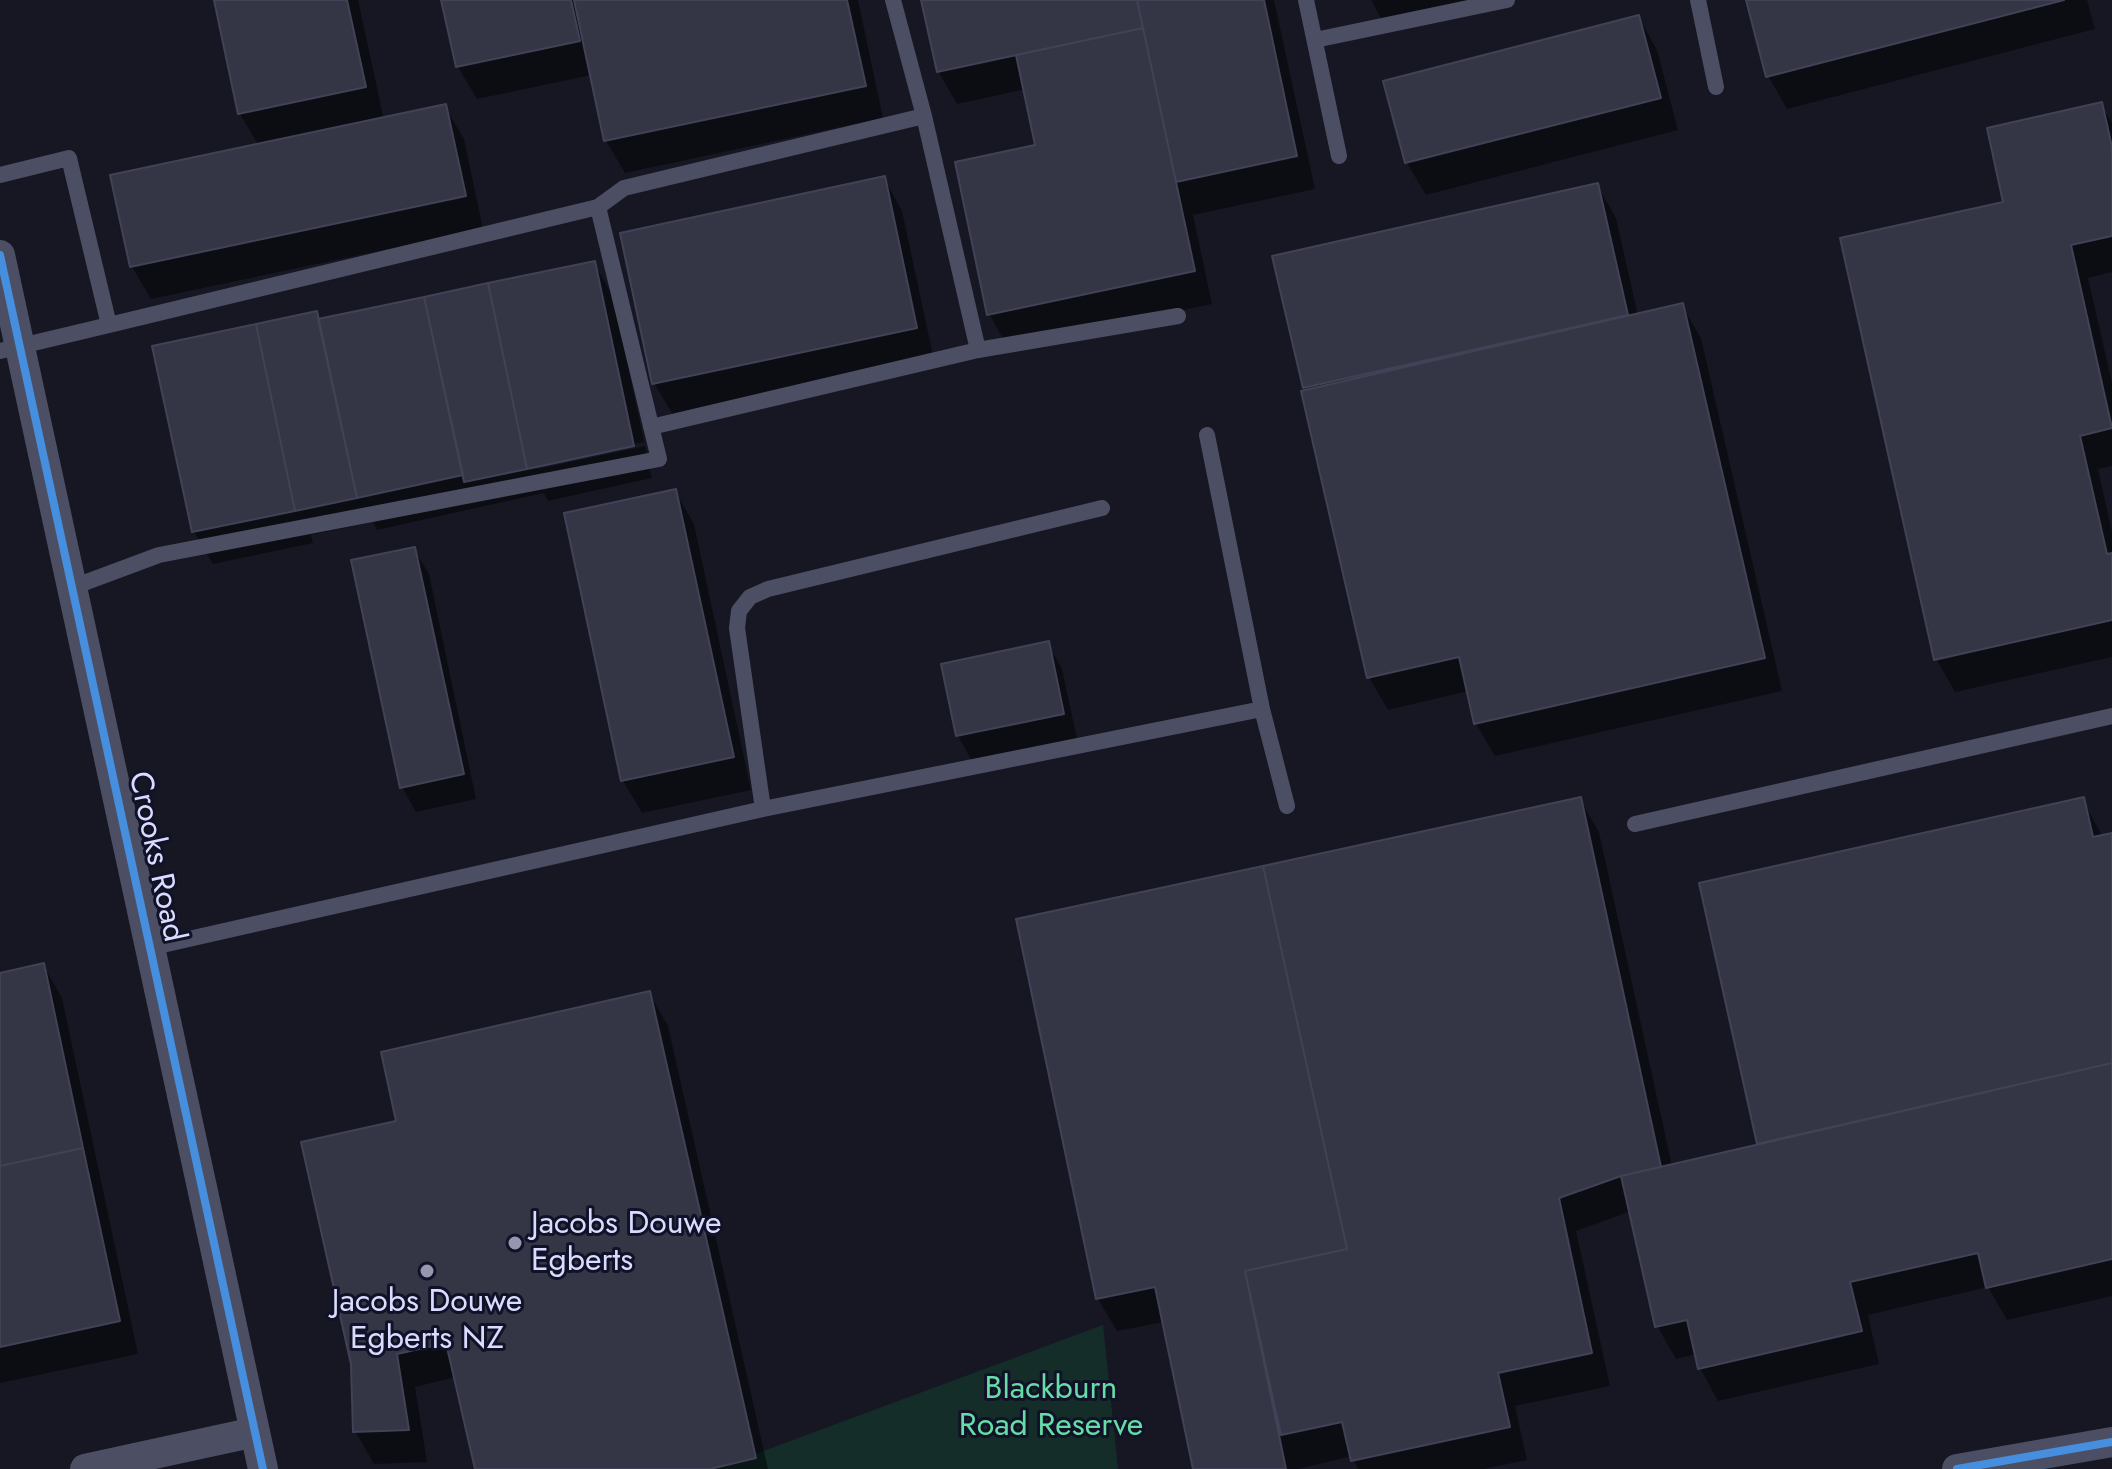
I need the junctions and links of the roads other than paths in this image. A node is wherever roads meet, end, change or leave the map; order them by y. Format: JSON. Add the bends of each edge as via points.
{"nodes":[{"id":1,"x":893,"y":0,"type":"edge"},
{"id":2,"x":1306,"y":0,"type":"edge"},
{"id":3,"x":1507,"y":0,"type":"edge"},
{"id":4,"x":1698,"y":0,"type":"edge"},
{"id":5,"x":1315,"y":40,"type":"junction"},
{"id":6,"x":1716,"y":87,"type":"dead end"},
{"id":7,"x":924,"y":116,"type":"junction"},
{"id":8,"x":1339,"y":156,"type":"dead end"},
{"id":9,"x":0,"y":175,"type":"edge"},
{"id":10,"x":598,"y":207,"type":"junction"},
{"id":11,"x":0,"y":255,"type":"edge"},
{"id":12,"x":1178,"y":316,"type":"dead end"},
{"id":13,"x":109,"y":325,"type":"junction"},
{"id":14,"x":9,"y":348,"type":"edge"},
{"id":15,"x":978,"y":350,"type":"junction"},
{"id":16,"x":651,"y":427,"type":"junction"},
{"id":17,"x":1207,"y":435,"type":"dead end"},
{"id":18,"x":1102,"y":508,"type":"dead end"},
{"id":19,"x":73,"y":587,"type":"junction"},
{"id":20,"x":1262,"y":709,"type":"junction"},
{"id":21,"x":2112,"y":716,"type":"edge"},
{"id":22,"x":1287,"y":806,"type":"dead end"},
{"id":23,"x":763,"y":809,"type":"junction"},
{"id":24,"x":1635,"y":824,"type":"dead end"},
{"id":25,"x":149,"y":948,"type":"junction"},
{"id":26,"x":255,"y":1432,"type":"junction"},
{"id":27,"x":2112,"y":1442,"type":"edge"},
{"id":28,"x":85,"y":1469,"type":"edge"},
{"id":29,"x":263,"y":1469,"type":"edge"},
{"id":30,"x":1957,"y":1469,"type":"edge"}],
"edges":[{"from":1,"to":7,"type":"lane"},
{"from":2,"to":5,"type":"lane"},
{"from":3,"to":5,"type":"lane"},
{"from":4,"to":6,"type":"lane"},
{"from":5,"to":8,"type":"lane"},
{"from":7,"to":10,"type":"lane","via":[[624,188]]},
{"from":7,"to":15,"type":"lane"},
{"from":9,"to":13,"type":"lane","via":[[69,158]]},
{"from":10,"to":13,"type":"lane"},
{"from":10,"to":16,"type":"lane"},
{"from":11,"to":14,"type":"street","name":"Crooks Road"},
{"from":12,"to":15,"type":"lane"},
{"from":13,"to":14,"type":"lane"},
{"from":14,"to":19,"type":"street","name":"Crooks Road"},
{"from":15,"to":16,"type":"lane"},
{"from":16,"to":19,"type":"lane","via":[[659,459],[159,555]]},
{"from":17,"to":20,"type":"lane"},
{"from":18,"to":23,"type":"lane","via":[[750,597],[739,611],[737,628]]},
{"from":19,"to":25,"type":"street","name":"Crooks Road"},
{"from":20,"to":22,"type":"lane"},
{"from":20,"to":23,"type":"lane"},
{"from":21,"to":24,"type":"lane"},
{"from":23,"to":25,"type":"lane"},
{"from":25,"to":26,"type":"street","name":"Crooks Road"},
{"from":26,"to":28,"type":"street"},
{"from":26,"to":29,"type":"street","name":"Crooks Road"},
{"from":27,"to":30,"type":"street"}]}
